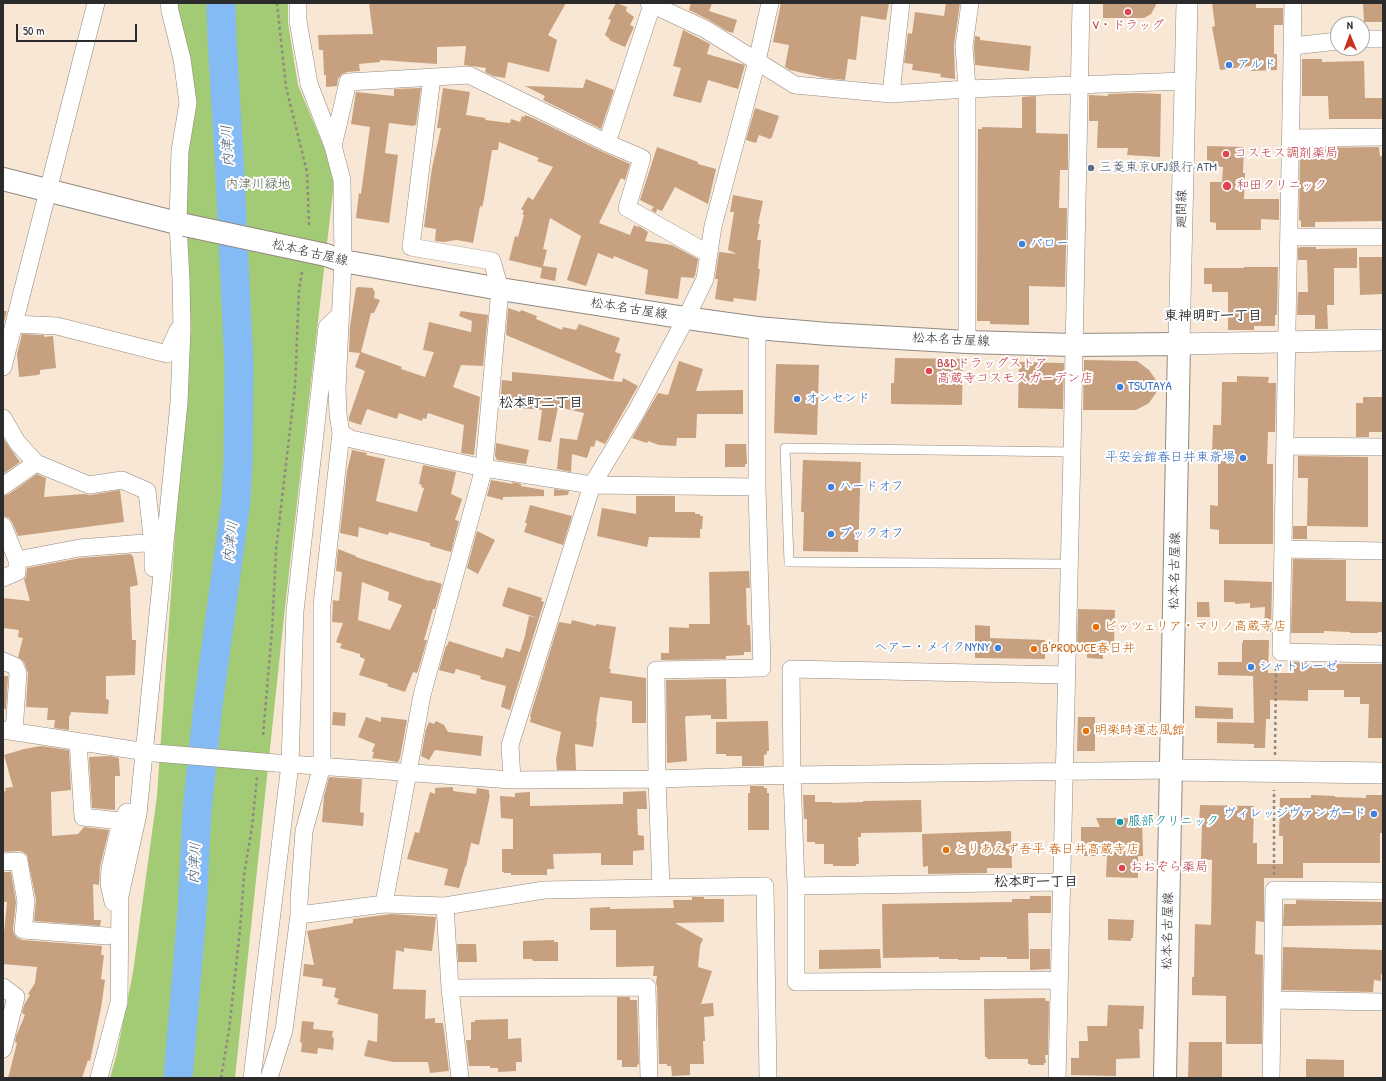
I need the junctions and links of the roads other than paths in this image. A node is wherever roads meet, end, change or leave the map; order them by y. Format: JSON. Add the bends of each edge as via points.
{"nodes":[{"id":1,"x":96,"y":3,"type":"edge"},
{"id":2,"x":169,"y":3,"type":"edge"},
{"id":3,"x":298,"y":3,"type":"edge"},
{"id":4,"x":770,"y":3,"type":"edge"},
{"id":5,"x":901,"y":3,"type":"edge"},
{"id":6,"x":970,"y":3,"type":"edge"},
{"id":7,"x":1081,"y":3,"type":"edge"},
{"id":8,"x":1187,"y":3,"type":"edge"},
{"id":9,"x":1293,"y":3,"type":"edge"},
{"id":10,"x":650,"y":4,"type":"edge"},
{"id":11,"x":1370,"y":39,"type":"edge"},
{"id":12,"x":1383,"y":39,"type":"edge"},
{"id":13,"x":1330,"y":43,"type":"edge"},
{"id":14,"x":1293,"y":46,"type":"junction"},
{"id":15,"x":757,"y":61,"type":"junction"},
{"id":16,"x":432,"y":78,"type":"junction"},
{"id":17,"x":1185,"y":82,"type":"junction"},
{"id":18,"x":1078,"y":85,"type":"junction"},
{"id":19,"x":967,"y":89,"type":"junction"},
{"id":20,"x":891,"y":94,"type":"junction"},
{"id":21,"x":1383,"y":137,"type":"edge"},
{"id":22,"x":1291,"y":138,"type":"junction"},
{"id":23,"x":607,"y":143,"type":"junction"},
{"id":24,"x":333,"y":146,"type":"junction"},
{"id":25,"x":3,"y":179,"type":"edge"},
{"id":26,"x":48,"y":190,"type":"junction"},
{"id":27,"x":181,"y":224,"type":"junction"},
{"id":28,"x":1289,"y":237,"type":"junction"},
{"id":29,"x":1383,"y":237,"type":"edge"},
{"id":30,"x":709,"y":254,"type":"junction"},
{"id":31,"x":335,"y":258,"type":"junction"},
{"id":32,"x":500,"y":289,"type":"junction"},
{"id":33,"x":341,"y":314,"type":"junction"},
{"id":34,"x":686,"y":318,"type":"junction"},
{"id":35,"x":14,"y":324,"type":"junction"},
{"id":36,"x":757,"y":328,"type":"junction"},
{"id":37,"x":182,"y":329,"type":"junction"},
{"id":38,"x":1383,"y":340,"type":"edge"},
{"id":39,"x":968,"y":342,"type":"junction"},
{"id":40,"x":1287,"y":342,"type":"junction"},
{"id":41,"x":1180,"y":344,"type":"junction"},
{"id":42,"x":1074,"y":345,"type":"junction"},
{"id":43,"x":3,"y":367,"type":"edge"},
{"id":44,"x":3,"y":418,"type":"edge"},
{"id":45,"x":341,"y":433,"type":"junction"},
{"id":46,"x":1285,"y":446,"type":"junction"},
{"id":47,"x":1383,"y":447,"type":"edge"},
{"id":48,"x":1072,"y":452,"type":"junction"},
{"id":49,"x":36,"y":463,"type":"junction"},
{"id":50,"x":484,"y":468,"type":"junction"},
{"id":51,"x":592,"y":485,"type":"junction"},
{"id":52,"x":3,"y":486,"type":"edge"},
{"id":53,"x":757,"y":487,"type":"junction"},
{"id":54,"x":3,"y":526,"type":"edge"},
{"id":55,"x":153,"y":545,"type":"junction"},
{"id":56,"x":1283,"y":549,"type":"junction"},
{"id":57,"x":1383,"y":551,"type":"edge"},
{"id":58,"x":17,"y":560,"type":"junction"},
{"id":59,"x":1069,"y":564,"type":"junction"},
{"id":60,"x":3,"y":578,"type":"edge"},
{"id":61,"x":158,"y":614,"type":"junction"},
{"id":62,"x":1383,"y":654,"type":"edge"},
{"id":63,"x":3,"y":661,"type":"edge"},
{"id":64,"x":1066,"y":674,"type":"junction"},
{"id":65,"x":8,"y":731,"type":"edge"},
{"id":66,"x":78,"y":742,"type":"junction"},
{"id":67,"x":149,"y":752,"type":"junction"},
{"id":68,"x":283,"y":763,"type":"junction"},
{"id":69,"x":322,"y":766,"type":"junction"},
{"id":70,"x":1171,"y":770,"type":"junction"},
{"id":71,"x":1064,"y":771,"type":"junction"},
{"id":72,"x":409,"y":772,"type":"junction"},
{"id":73,"x":1383,"y":773,"type":"edge"},
{"id":74,"x":792,"y":776,"type":"junction"},
{"id":75,"x":656,"y":779,"type":"junction"},
{"id":76,"x":512,"y":780,"type":"junction"},
{"id":77,"x":139,"y":796,"type":"junction"},
{"id":78,"x":121,"y":821,"type":"junction"},
{"id":79,"x":3,"y":862,"type":"edge"},
{"id":80,"x":1062,"y":882,"type":"junction"},
{"id":81,"x":796,"y":886,"type":"junction"},
{"id":82,"x":661,"y":888,"type":"junction"},
{"id":83,"x":1383,"y":891,"type":"edge"},
{"id":84,"x":117,"y":899,"type":"junction"},
{"id":85,"x":384,"y":904,"type":"junction"},
{"id":86,"x":445,"y":906,"type":"junction"},
{"id":87,"x":299,"y":915,"type":"junction"},
{"id":88,"x":107,"y":936,"type":"junction"},
{"id":89,"x":119,"y":958,"type":"junction"},
{"id":90,"x":1059,"y":980,"type":"junction"},
{"id":91,"x":3,"y":987,"type":"edge"},
{"id":92,"x":450,"y":988,"type":"junction"},
{"id":93,"x":1272,"y":1000,"type":"junction"},
{"id":94,"x":1383,"y":1002,"type":"edge"},
{"id":95,"x":3,"y":1049,"type":"edge"},
{"id":96,"x":99,"y":1078,"type":"edge"},
{"id":97,"x":252,"y":1078,"type":"edge"},
{"id":98,"x":268,"y":1078,"type":"edge"},
{"id":99,"x":460,"y":1078,"type":"edge"},
{"id":100,"x":649,"y":1078,"type":"edge"},
{"id":101,"x":768,"y":1078,"type":"edge"},
{"id":102,"x":1057,"y":1078,"type":"edge"},
{"id":103,"x":1165,"y":1078,"type":"edge"},
{"id":104,"x":1271,"y":1078,"type":"edge"}],
"edges":[{"from":1,"to":26,"type":"street"},
{"from":2,"to":27,"type":"street","via":[[182,59],[188,103],[180,151]]},
{"from":3,"to":24,"type":"street","via":[[298,21],[309,84]]},
{"from":4,"to":15,"type":"street"},
{"from":5,"to":20,"type":"street"},
{"from":6,"to":19,"type":"street","via":[[964,46]]},
{"from":7,"to":18,"type":"street"},
{"from":8,"to":17,"type":"street","name":"廻間線"},
{"from":9,"to":14,"type":"street"},
{"from":10,"to":15,"type":"street","via":[[705,29]]},
{"from":10,"to":23,"type":"street"},
{"from":11,"to":12,"type":"street"},
{"from":13,"to":14,"type":"street"},
{"from":14,"to":22,"type":"street"},
{"from":15,"to":20,"type":"street","via":[[795,84]]},
{"from":15,"to":30,"type":"street","via":[[713,226]]},
{"from":16,"to":23,"type":"street","via":[[468,75]]},
{"from":16,"to":24,"type":"street","via":[[348,82]]},
{"from":16,"to":32,"type":"street","via":[[411,247],[492,261]]},
{"from":17,"to":18,"type":"street"},
{"from":17,"to":41,"type":"street","name":"廻間線"},
{"from":18,"to":19,"type":"street"},
{"from":18,"to":42,"type":"street"},
{"from":19,"to":20,"type":"street"},
{"from":19,"to":39,"type":"street"},
{"from":21,"to":22,"type":"street"},
{"from":22,"to":28,"type":"street"},
{"from":23,"to":30,"type":"street","via":[[642,158],[627,208]]},
{"from":24,"to":31,"type":"street","via":[[342,180]]},
{"from":25,"to":26,"type":"main road","name":"松本名古屋線"},
{"from":26,"to":27,"type":"main road","name":"松本名古屋線"},
{"from":26,"to":35,"type":"street"},
{"from":27,"to":31,"type":"main road","name":"松本名古屋線","bridge":true},
{"from":27,"to":37,"type":"street"},
{"from":28,"to":29,"type":"street"},
{"from":28,"to":40,"type":"street"},
{"from":30,"to":34,"type":"street","via":[[705,279]]},
{"from":31,"to":32,"type":"main road","name":"松本名古屋線"},
{"from":31,"to":33,"type":"street"},
{"from":32,"to":34,"type":"main road","name":"松本名古屋線"},
{"from":32,"to":50,"type":"street"},
{"from":33,"to":45,"type":"street","via":[[337,389]]},
{"from":33,"to":68,"type":"street","via":[[327,327],[295,610]]},
{"from":34,"to":36,"type":"main road","name":"松本名古屋線"},
{"from":34,"to":51,"type":"street","via":[[636,412]]},
{"from":35,"to":37,"type":"street","via":[[57,326],[167,354],[178,330]]},
{"from":35,"to":43,"type":"street"},
{"from":36,"to":39,"type":"main road","name":"松本名古屋線"},
{"from":36,"to":53,"type":"street"},
{"from":37,"to":61,"type":"street","via":[[178,403]]},
{"from":38,"to":40,"type":"street"},
{"from":39,"to":42,"type":"main road","name":"松本名古屋線"},
{"from":40,"to":41,"type":"street"},
{"from":40,"to":46,"type":"street"},
{"from":41,"to":42,"type":"main road","name":"松本名古屋線"},
{"from":41,"to":70,"type":"main road","name":"松本名古屋線"},
{"from":42,"to":48,"type":"street"},
{"from":44,"to":49,"type":"street","via":[[17,442]]},
{"from":45,"to":50,"type":"street","via":[[350,439]]},
{"from":45,"to":69,"type":"street","via":[[322,605]]},
{"from":46,"to":47,"type":"street"},
{"from":46,"to":56,"type":"street"},
{"from":48,"to":59,"type":"street"},
{"from":48,"to":59,"type":"lane","via":[[785,448],[789,562]]},
{"from":49,"to":52,"type":"street"},
{"from":49,"to":55,"type":"street","via":[[89,485],[122,480],[147,491]]},
{"from":50,"to":51,"type":"street"},
{"from":50,"to":72,"type":"street","via":[[422,695]]},
{"from":51,"to":53,"type":"street"},
{"from":51,"to":76,"type":"street","via":[[510,745]]},
{"from":53,"to":75,"type":"street","via":[[762,668],[656,670]]},
{"from":54,"to":58,"type":"street"},
{"from":55,"to":58,"type":"street","via":[[144,543],[79,548]]},
{"from":55,"to":61,"type":"street","via":[[153,601]]},
{"from":56,"to":57,"type":"street"},
{"from":56,"to":62,"type":"street","via":[[1281,652]]},
{"from":58,"to":60,"type":"street","via":[[17,572]]},
{"from":59,"to":64,"type":"street"},
{"from":61,"to":67,"type":"street"},
{"from":63,"to":65,"type":"street","via":[[15,666],[18,673]]},
{"from":64,"to":71,"type":"street"},
{"from":64,"to":74,"type":"street","via":[[792,669]]},
{"from":65,"to":66,"type":"street"},
{"from":66,"to":67,"type":"street"},
{"from":66,"to":78,"type":"street","via":[[83,817]]},
{"from":67,"to":68,"type":"street","bridge":true},
{"from":67,"to":77,"type":"street"},
{"from":68,"to":69,"type":"street"},
{"from":68,"to":97,"type":"street"},
{"from":69,"to":72,"type":"street"},
{"from":69,"to":87,"type":"street","via":[[304,831]]},
{"from":70,"to":71,"type":"street"},
{"from":70,"to":73,"type":"street"},
{"from":70,"to":103,"type":"main road","name":"松本名古屋線"},
{"from":71,"to":74,"type":"street"},
{"from":71,"to":80,"type":"street"},
{"from":72,"to":76,"type":"street"},
{"from":72,"to":85,"type":"street"},
{"from":74,"to":75,"type":"street"},
{"from":74,"to":81,"type":"street"},
{"from":75,"to":76,"type":"street"},
{"from":75,"to":82,"type":"street"},
{"from":77,"to":78,"type":"street"},
{"from":77,"to":84,"type":"street","via":[[138,814]]},
{"from":78,"to":84,"type":"street","via":[[109,884]]},
{"from":79,"to":88,"type":"street","via":[[19,861],[26,902],[23,930]]},
{"from":80,"to":81,"type":"street"},
{"from":80,"to":90,"type":"street"},
{"from":81,"to":90,"type":"street","via":[[796,982]]},
{"from":82,"to":86,"type":"street","via":[[544,890]]},
{"from":82,"to":101,"type":"street","via":[[765,886]]},
{"from":83,"to":93,"type":"street","via":[[1274,890]]},
{"from":84,"to":88,"type":"street"},
{"from":84,"to":89,"type":"street"},
{"from":85,"to":86,"type":"street"},
{"from":85,"to":87,"type":"street"},
{"from":86,"to":92,"type":"street"},
{"from":87,"to":98,"type":"street","via":[[284,1030]]},
{"from":88,"to":89,"type":"street"},
{"from":89,"to":96,"type":"street","via":[[119,1002]]},
{"from":90,"to":102,"type":"street"},
{"from":91,"to":95,"type":"street","via":[[16,997]]},
{"from":92,"to":99,"type":"street"},
{"from":92,"to":100,"type":"street","via":[[647,987]]},
{"from":93,"to":94,"type":"street"},
{"from":93,"to":104,"type":"street"}]}
